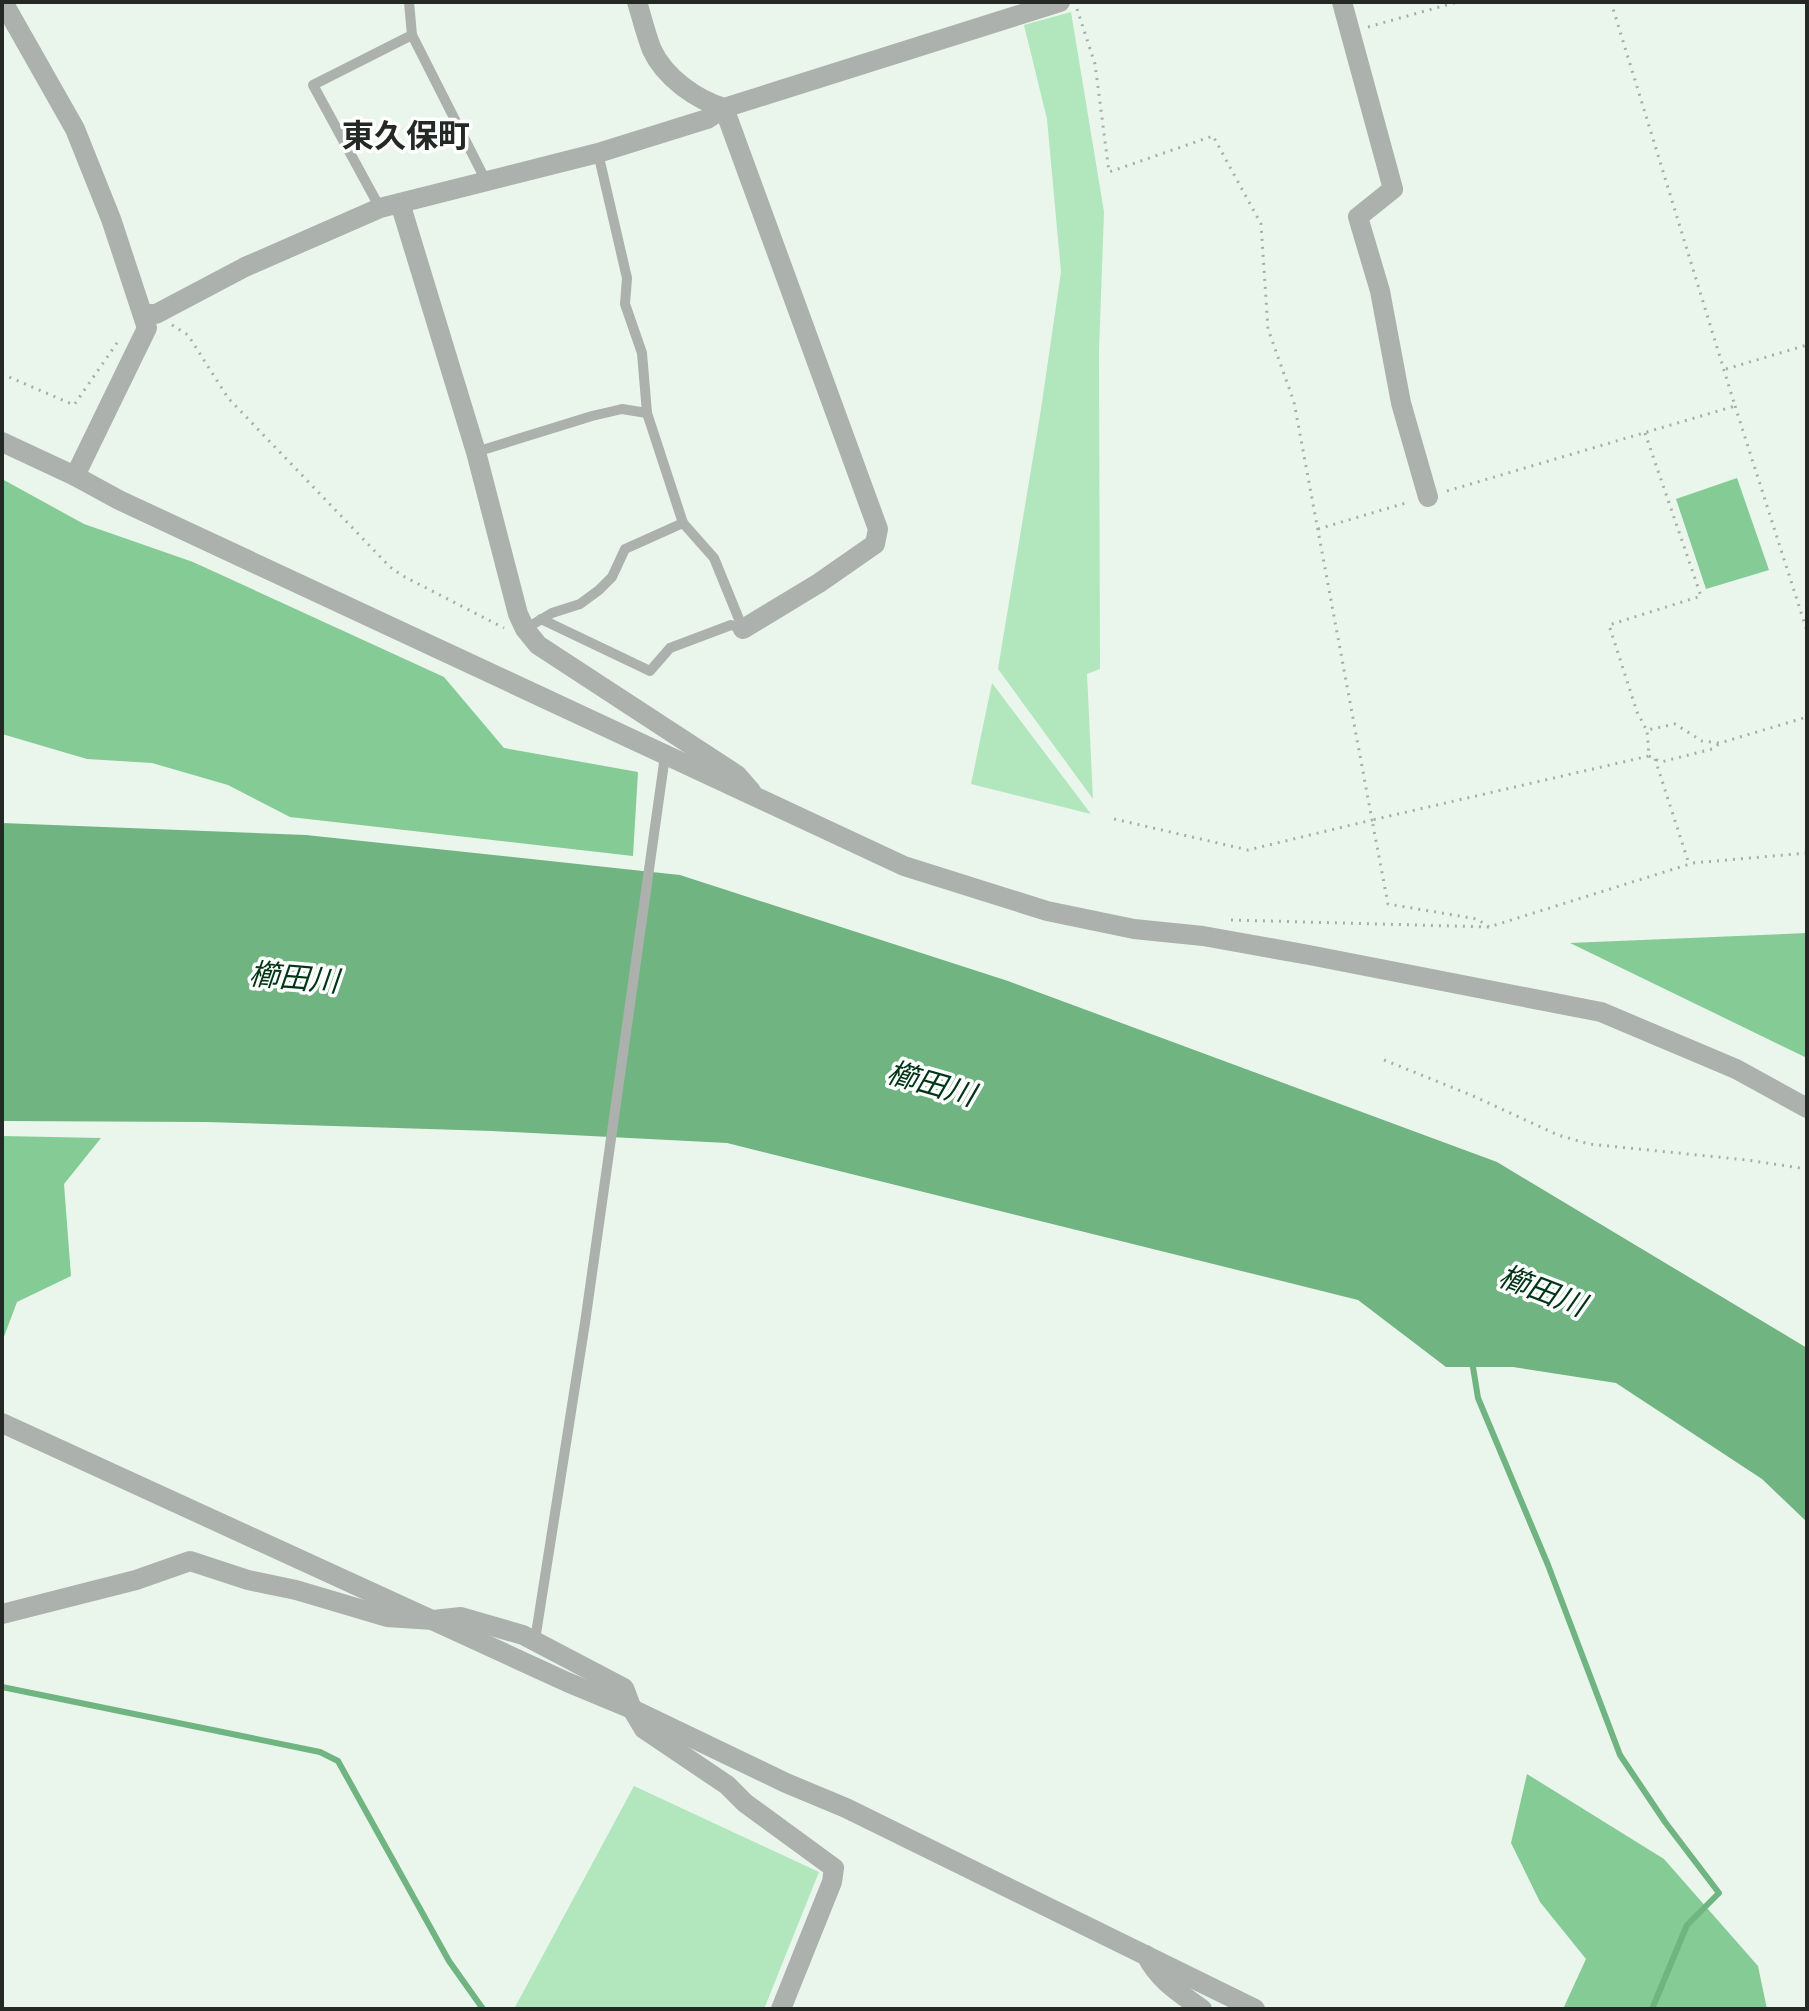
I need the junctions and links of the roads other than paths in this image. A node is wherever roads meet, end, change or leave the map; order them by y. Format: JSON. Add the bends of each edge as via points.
{"nodes":[{"id":1,"x":3,"y":2,"type":"edge"},
{"id":2,"x":409,"y":2,"type":"edge"},
{"id":3,"x":637,"y":2,"type":"edge"},
{"id":4,"x":1060,"y":2,"type":"edge"},
{"id":5,"x":1342,"y":2,"type":"edge"},
{"id":6,"x":412,"y":35,"type":"junction"},
{"id":7,"x":724,"y":108,"type":"junction"},
{"id":8,"x":598,"y":153,"type":"junction"},
{"id":9,"x":486,"y":181,"type":"junction"},
{"id":10,"x":390,"y":206,"type":"junction"},
{"id":11,"x":150,"y":314,"type":"junction"},
{"id":12,"x":647,"y":413,"type":"junction"},
{"id":13,"x":2,"y":442,"type":"edge"},
{"id":14,"x":476,"y":452,"type":"junction"},
{"id":15,"x":75,"y":476,"type":"junction"},
{"id":16,"x":1428,"y":497,"type":"road end"},
{"id":17,"x":683,"y":523,"type":"junction"},
{"id":18,"x":533,"y":624,"type":"junction"},
{"id":19,"x":743,"y":629,"type":"junction"},
{"id":20,"x":663,"y":766,"type":"junction"},
{"id":21,"x":758,"y":799,"type":"junction"},
{"id":22,"x":1807,"y":1108,"type":"edge"},
{"id":23,"x":2,"y":1423,"type":"edge"},
{"id":24,"x":2,"y":1614,"type":"edge"},
{"id":25,"x":433,"y":1620,"type":"junction"},
{"id":26,"x":535,"y":1640,"type":"junction"},
{"id":27,"x":632,"y":1709,"type":"junction"},
{"id":28,"x":1146,"y":1955,"type":"junction"},
{"id":29,"x":781,"y":2009,"type":"edge"},
{"id":30,"x":1202,"y":2009,"type":"edge"},
{"id":31,"x":1255,"y":2009,"type":"edge"}],
"edges":[{"from":1,"to":11,"type":"street","via":[[75,129]]},
{"from":2,"to":6,"type":"lane"},
{"from":3,"to":7,"type":"street","via":[[652,51],[664,70],[704,102]]},
{"from":4,"to":7,"type":"street"},
{"from":5,"to":16,"type":"street","via":[[1393,189],[1358,217]]},
{"from":6,"to":9,"type":"lane"},
{"from":6,"to":10,"type":"lane","via":[[313,85]]},
{"from":7,"to":8,"type":"street","via":[[707,119]]},
{"from":7,"to":19,"type":"street","via":[[878,529],[875,544]]},
{"from":8,"to":9,"type":"street"},
{"from":8,"to":12,"type":"lane","via":[[627,278],[625,304],[642,353]]},
{"from":9,"to":10,"type":"street"},
{"from":10,"to":11,"type":"street"},
{"from":10,"to":14,"type":"street"},
{"from":11,"to":15,"type":"street"},
{"from":12,"to":14,"type":"lane","via":[[622,409]]},
{"from":12,"to":17,"type":"lane"},
{"from":13,"to":15,"type":"street"},
{"from":14,"to":18,"type":"street","via":[[518,614]]},
{"from":15,"to":20,"type":"street"},
{"from":17,"to":18,"type":"lane","via":[[625,549],[612,577],[599,590]]},
{"from":17,"to":19,"type":"lane","via":[[714,558]]},
{"from":18,"to":19,"type":"lane","via":[[650,671],[670,648],[731,625]]},
{"from":18,"to":21,"type":"street","via":[[538,645],[737,775]]},
{"from":20,"to":21,"type":"street"},
{"from":20,"to":26,"type":"lane"},
{"from":21,"to":22,"type":"street","via":[[904,866],[1062,914],[1601,1012],[1736,1069]]},
{"from":23,"to":25,"type":"street"},
{"from":24,"to":25,"type":"street","via":[[190,1561],[387,1617]]},
{"from":25,"to":26,"type":"street","via":[[461,1617]]},
{"from":25,"to":27,"type":"street"},
{"from":26,"to":27,"type":"street","via":[[624,1688]]},
{"from":27,"to":28,"type":"street"},
{"from":27,"to":29,"type":"street","via":[[644,1729],[834,1868]]},
{"from":28,"to":30,"type":"street","via":[[1163,1981]]},
{"from":28,"to":31,"type":"street"}]}
